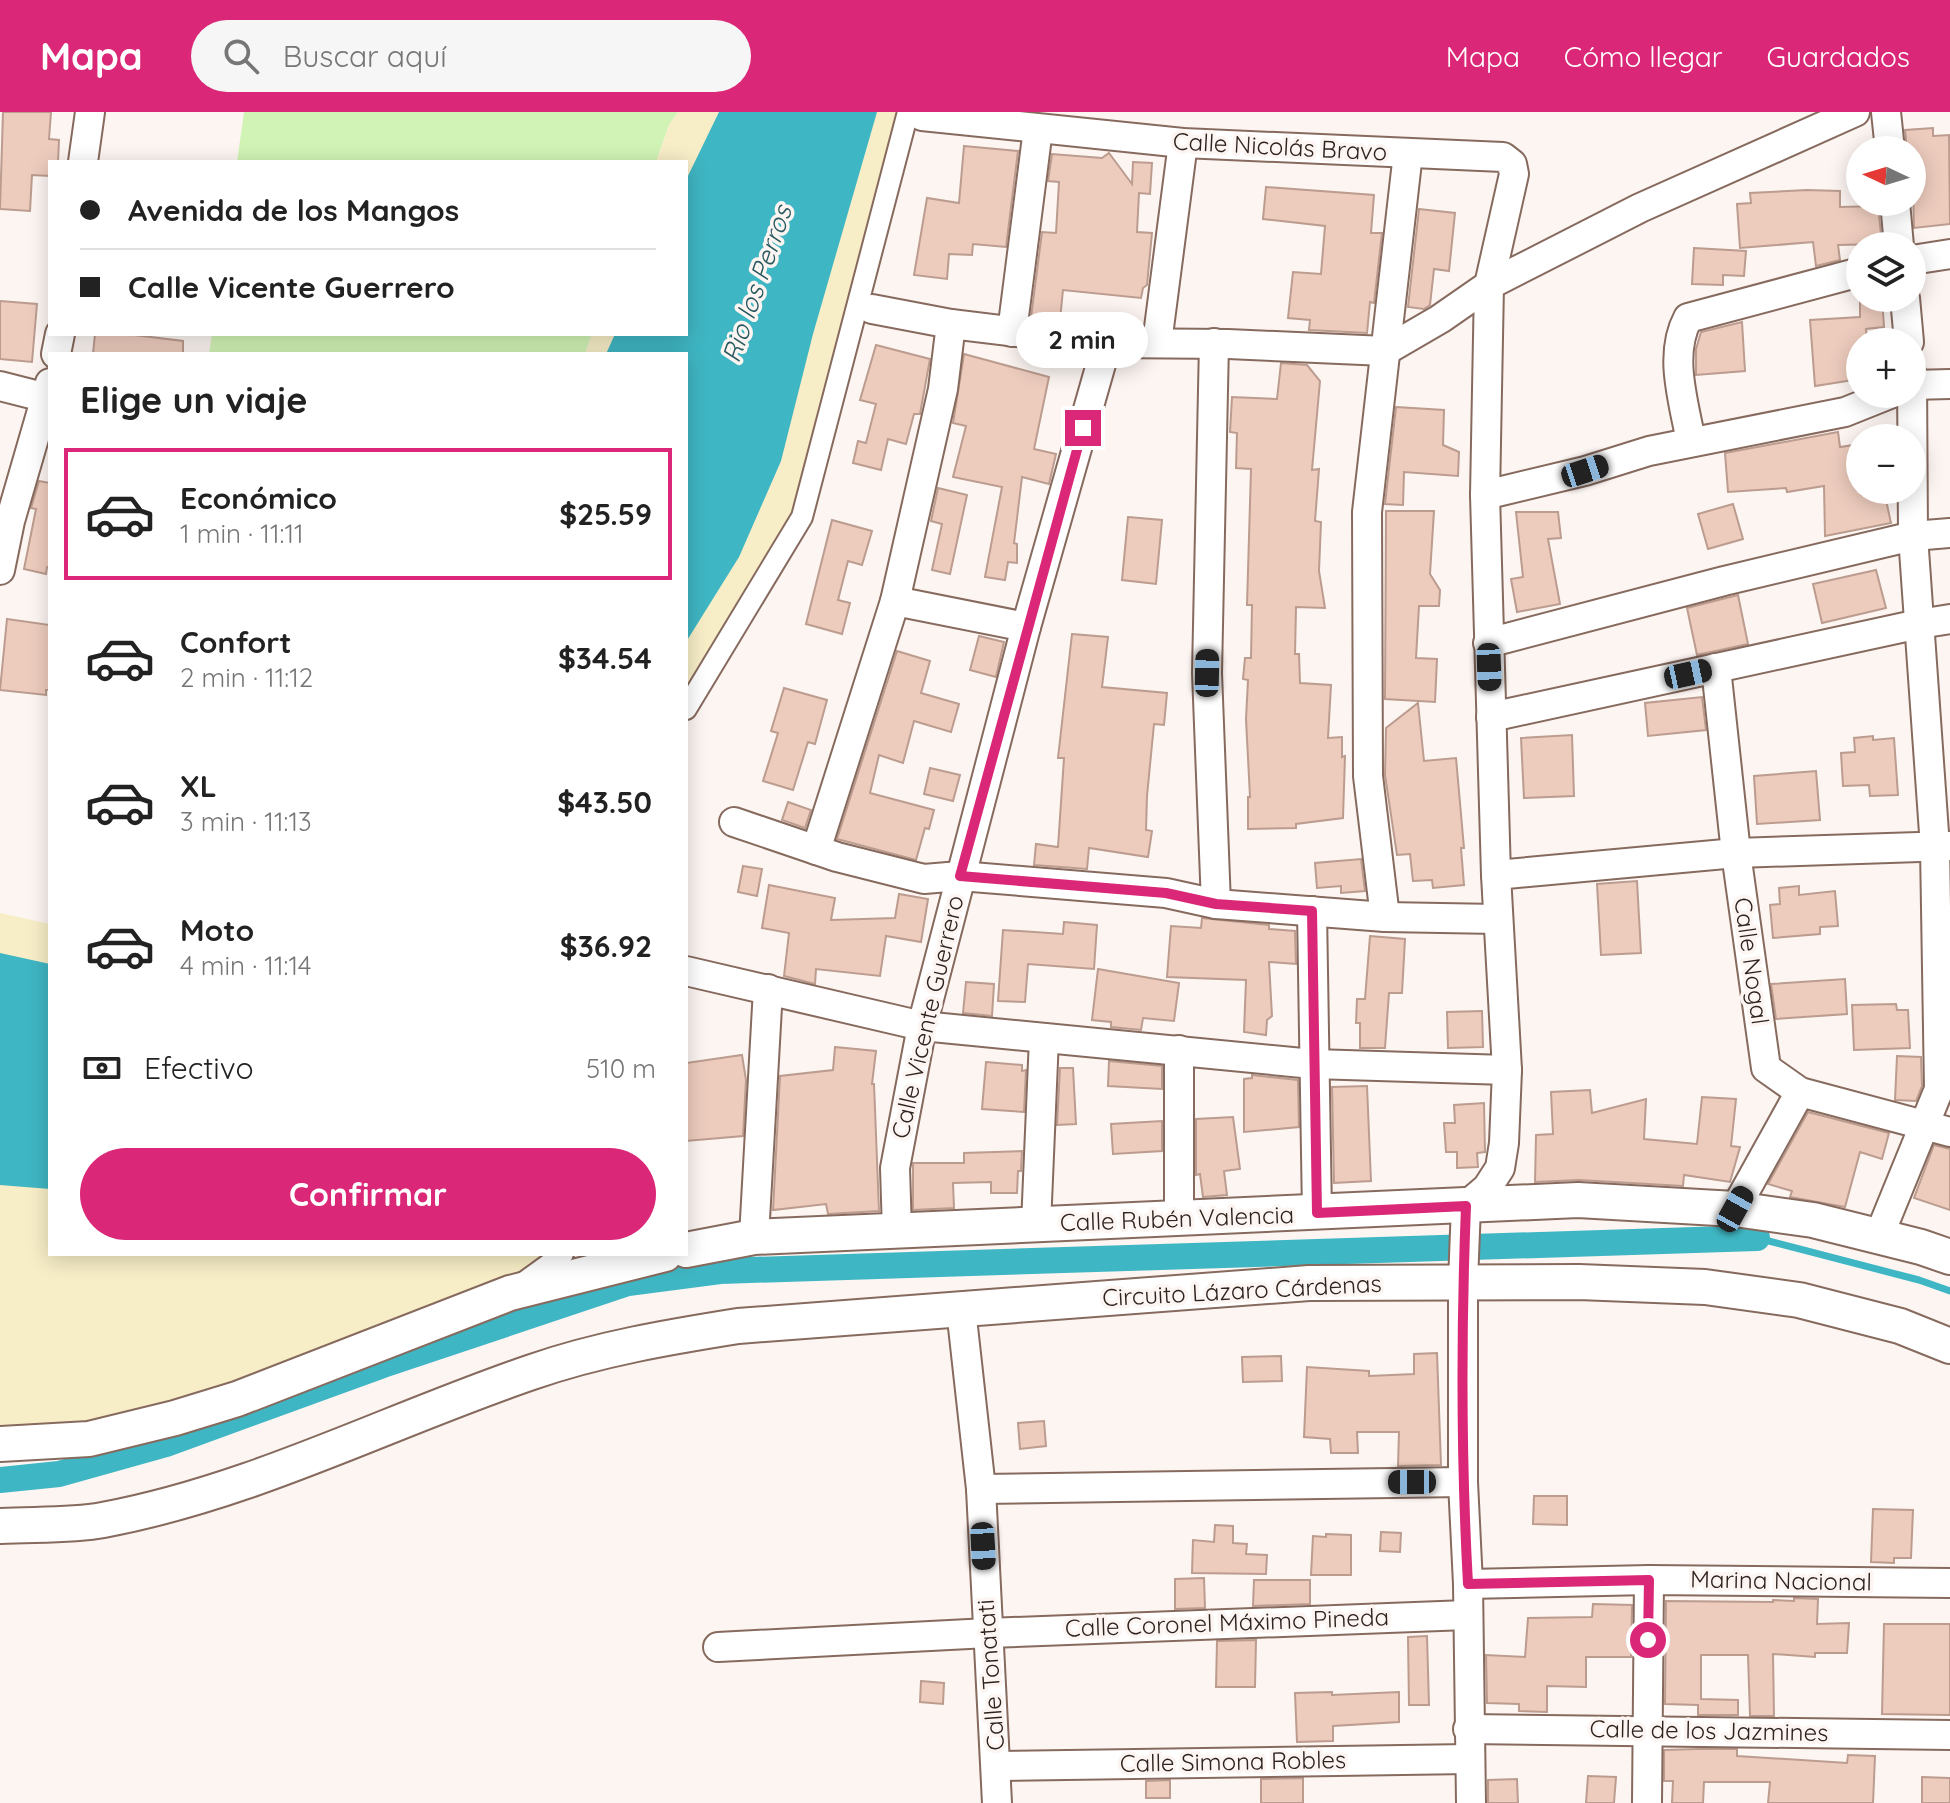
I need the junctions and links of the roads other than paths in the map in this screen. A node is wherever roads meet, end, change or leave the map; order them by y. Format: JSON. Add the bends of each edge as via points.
{"nodes":[{"id":1,"x":90,"y":112,"type":"edge"},
{"id":2,"x":1855,"y":112,"type":"edge"},
{"id":3,"x":1886,"y":112,"type":"edge"},
{"id":4,"x":915,"y":114,"type":"edge"},
{"id":5,"x":1038,"y":129,"type":"junction"},
{"id":6,"x":1889,"y":136,"type":"edge"},
{"id":7,"x":1183,"y":143,"type":"junction"},
{"id":8,"x":1408,"y":153,"type":"junction"},
{"id":9,"x":83,"y":160,"type":"edge"},
{"id":10,"x":1950,"y":254,"type":"edge"},
{"id":11,"x":1926,"y":258,"type":"edge"},
{"id":12,"x":1846,"y":276,"type":"edge"},
{"id":13,"x":1489,"y":285,"type":"junction"},
{"id":14,"x":872,"y":309,"type":"dead end"},
{"id":15,"x":951,"y":324,"type":"junction"},
{"id":16,"x":1012,"y":332,"type":"junction"},
{"id":17,"x":1107,"y":343,"type":"junction"},
{"id":18,"x":1157,"y":343,"type":"junction"},
{"id":19,"x":1214,"y":343,"type":"junction"},
{"id":20,"x":1385,"y":351,"type":"junction"},
{"id":21,"x":1950,"y":384,"type":"edge"},
{"id":22,"x":1926,"y":385,"type":"edge"},
{"id":23,"x":0,"y":386,"type":"edge"},
{"id":24,"x":48,"y":391,"type":"edge"},
{"id":25,"x":1855,"y":408,"type":"edge"},
{"id":26,"x":1912,"y":408,"type":"edge"},
{"id":27,"x":1691,"y":442,"type":"junction"},
{"id":28,"x":1485,"y":495,"type":"junction"},
{"id":29,"x":1950,"y":533,"type":"edge"},
{"id":30,"x":1913,"y":536,"type":"junction"},
{"id":31,"x":0,"y":570,"type":"edge"},
{"id":32,"x":895,"y":601,"type":"junction"},
{"id":33,"x":1950,"y":619,"type":"edge"},
{"id":34,"x":1919,"y":624,"type":"junction"},
{"id":35,"x":1026,"y":627,"type":"junction"},
{"id":36,"x":1488,"y":643,"type":"junction"},
{"id":37,"x":1716,"y":668,"type":"junction"},
{"id":38,"x":688,"y":706,"type":"edge"},
{"id":39,"x":1491,"y":717,"type":"junction"},
{"id":40,"x":734,"y":822,"type":"dead end"},
{"id":41,"x":1942,"y":846,"type":"edge"},
{"id":42,"x":816,"y":850,"type":"junction"},
{"id":43,"x":1736,"y":853,"type":"junction"},
{"id":44,"x":1496,"y":875,"type":"junction"},
{"id":45,"x":960,"y":876,"type":"junction"},
{"id":46,"x":1216,"y":904,"type":"junction"},
{"id":47,"x":1312,"y":911,"type":"junction"},
{"id":48,"x":1385,"y":917,"type":"junction"},
{"id":49,"x":1497,"y":919,"type":"junction"},
{"id":50,"x":688,"y":971,"type":"edge"},
{"id":51,"x":768,"y":989,"type":"junction"},
{"id":52,"x":922,"y":1026,"type":"junction"},
{"id":53,"x":1044,"y":1038,"type":"junction"},
{"id":54,"x":1179,"y":1050,"type":"junction"},
{"id":55,"x":1313,"y":1064,"type":"junction"},
{"id":56,"x":1507,"y":1070,"type":"junction"},
{"id":57,"x":1800,"y":1092,"type":"junction"},
{"id":58,"x":1937,"y":1128,"type":"edge"},
{"id":59,"x":1735,"y":1209,"type":"junction"},
{"id":60,"x":1466,"y":1211,"type":"junction"},
{"id":61,"x":1317,"y":1213,"type":"junction"},
{"id":62,"x":1179,"y":1219,"type":"junction"},
{"id":63,"x":1036,"y":1225,"type":"junction"},
{"id":64,"x":897,"y":1231,"type":"junction"},
{"id":65,"x":1879,"y":1236,"type":"junction"},
{"id":66,"x":754,"y":1237,"type":"junction"},
{"id":67,"x":688,"y":1250,"type":"edge"},
{"id":68,"x":560,"y":1256,"type":"edge"},
{"id":69,"x":644,"y":1256,"type":"edge"},
{"id":70,"x":1950,"y":1257,"type":"edge"},
{"id":71,"x":1463,"y":1276,"type":"junction"},
{"id":72,"x":510,"y":1293,"type":"junction"},
{"id":73,"x":961,"y":1309,"type":"junction"},
{"id":74,"x":1950,"y":1346,"type":"edge"},
{"id":75,"x":0,"y":1444,"type":"edge"},
{"id":76,"x":1463,"y":1482,"type":"junction"},
{"id":77,"x":981,"y":1489,"type":"junction"},
{"id":78,"x":0,"y":1526,"type":"edge"},
{"id":79,"x":1649,"y":1580,"type":"junction"},
{"id":80,"x":1950,"y":1583,"type":"edge"},
{"id":81,"x":1468,"y":1584,"type":"junction"},
{"id":82,"x":1467,"y":1615,"type":"junction"},
{"id":83,"x":988,"y":1633,"type":"junction"},
{"id":84,"x":718,"y":1647,"type":"dead end"},
{"id":85,"x":1468,"y":1729,"type":"junction"},
{"id":86,"x":1648,"y":1730,"type":"junction"},
{"id":87,"x":1950,"y":1735,"type":"edge"},
{"id":88,"x":1469,"y":1759,"type":"junction"},
{"id":89,"x":996,"y":1766,"type":"junction"},
{"id":90,"x":997,"y":1803,"type":"edge"},
{"id":91,"x":1471,"y":1803,"type":"edge"},
{"id":92,"x":1647,"y":1803,"type":"edge"}],
"edges":[{"from":1,"to":9,"type":"street"},
{"from":2,"to":13,"type":"street","via":[[1640,208]]},
{"from":3,"to":6,"type":"street"},
{"from":4,"to":5,"type":"street","name":"Calle Nicolás Bravo"},
{"from":4,"to":38,"type":"street","via":[[802,517]]},
{"from":5,"to":7,"type":"street","name":"Calle Nicolás Bravo"},
{"from":5,"to":16,"type":"street"},
{"from":7,"to":8,"type":"street","name":"Calle Nicolás Bravo"},
{"from":7,"to":18,"type":"street"},
{"from":8,"to":13,"type":"street","name":"Calle Nicolás Bravo","via":[[1503,157],[1512,164]]},
{"from":8,"to":20,"type":"street"},
{"from":10,"to":11,"type":"street"},
{"from":12,"to":27,"type":"street","via":[[1688,318],[1676,351]]},
{"from":13,"to":20,"type":"street"},
{"from":13,"to":28,"type":"street"},
{"from":14,"to":15,"type":"street"},
{"from":15,"to":16,"type":"street"},
{"from":15,"to":32,"type":"street","via":[[943,389]]},
{"from":16,"to":17,"type":"street"},
{"from":17,"to":18,"type":"street"},
{"from":17,"to":35,"type":"street","name":"Calle Vicente Guerrero"},
{"from":18,"to":19,"type":"street"},
{"from":19,"to":20,"type":"street"},
{"from":19,"to":46,"type":"street","via":[[1207,673]]},
{"from":20,"to":48,"type":"street","via":[[1367,512],[1368,776]]},
{"from":21,"to":22,"type":"street"},
{"from":23,"to":24,"type":"street"},
{"from":24,"to":31,"type":"street"},
{"from":25,"to":27,"type":"street"},
{"from":26,"to":30,"type":"street"},
{"from":27,"to":28,"type":"street"},
{"from":28,"to":36,"type":"street"},
{"from":29,"to":30,"type":"street"},
{"from":30,"to":34,"type":"street"},
{"from":30,"to":36,"type":"street"},
{"from":32,"to":35,"type":"street"},
{"from":32,"to":42,"type":"street"},
{"from":33,"to":34,"type":"street"},
{"from":34,"to":37,"type":"street"},
{"from":34,"to":41,"type":"street"},
{"from":35,"to":45,"type":"street","name":"Calle Vicente Guerrero"},
{"from":36,"to":39,"type":"street"},
{"from":37,"to":39,"type":"street"},
{"from":37,"to":43,"type":"street","name":"Calle Nogal"},
{"from":39,"to":44,"type":"street"},
{"from":40,"to":42,"type":"street"},
{"from":41,"to":43,"type":"street"},
{"from":41,"to":58,"type":"street"},
{"from":42,"to":45,"type":"street","via":[[924,879]]},
{"from":43,"to":44,"type":"street"},
{"from":43,"to":57,"type":"street","name":"Calle Nogal","via":[[1766,1068]]},
{"from":44,"to":49,"type":"street"},
{"from":45,"to":46,"type":"street","via":[[1166,893]]},
{"from":45,"to":52,"type":"street","name":"Calle Vicente Guerrero"},
{"from":46,"to":47,"type":"street"},
{"from":47,"to":48,"type":"street"},
{"from":47,"to":55,"type":"street"},
{"from":48,"to":49,"type":"street"},
{"from":49,"to":56,"type":"street"},
{"from":50,"to":51,"type":"street"},
{"from":51,"to":52,"type":"street"},
{"from":51,"to":66,"type":"street"},
{"from":52,"to":53,"type":"street"},
{"from":52,"to":64,"type":"street","name":"Calle Vicente Guerrero","via":[[895,1168]]},
{"from":53,"to":54,"type":"street"},
{"from":53,"to":63,"type":"street"},
{"from":54,"to":55,"type":"street"},
{"from":54,"to":62,"type":"street"},
{"from":55,"to":56,"type":"street"},
{"from":55,"to":61,"type":"street"},
{"from":56,"to":60,"type":"street","via":[[1500,1168]]},
{"from":57,"to":58,"type":"street"},
{"from":57,"to":59,"type":"street"},
{"from":58,"to":65,"type":"street"},
{"from":59,"to":60,"type":"street","name":"Calle Rubén Valencia","via":[[1578,1200]]},
{"from":59,"to":65,"type":"street","name":"Calle Rubén Valencia"},
{"from":60,"to":61,"type":"street","name":"Calle Rubén Valencia"},
{"from":60,"to":71,"type":"street"},
{"from":61,"to":62,"type":"street","name":"Calle Rubén Valencia"},
{"from":62,"to":63,"type":"street","name":"Calle Rubén Valencia"},
{"from":63,"to":64,"type":"street","name":"Calle Rubén Valencia"},
{"from":64,"to":66,"type":"street","name":"Calle Rubén Valencia"},
{"from":65,"to":70,"type":"street","name":"Calle Rubén Valencia"},
{"from":66,"to":67,"type":"street","name":"Calle Rubén Valencia"},
{"from":68,"to":72,"type":"street"},
{"from":69,"to":72,"type":"street"},
{"from":71,"to":73,"type":"street","name":"Circuito Lázaro Cárdenas"},
{"from":71,"to":74,"type":"street","name":"Circuito Lázaro Cárdenas","via":[[1705,1287],[1799,1300],[1900,1326]]},
{"from":71,"to":76,"type":"street"},
{"from":72,"to":75,"type":"street","via":[[175,1418],[89,1439]]},
{"from":73,"to":77,"type":"street","name":"Calle Tonatati"},
{"from":73,"to":78,"type":"street","name":"Circuito Lázaro Cárdenas","via":[[738,1326],[651,1340],[533,1371],[261,1477],[194,1497],[101,1520]]},
{"from":76,"to":77,"type":"street"},
{"from":76,"to":81,"type":"street"},
{"from":77,"to":83,"type":"street","name":"Calle Tonatati"},
{"from":79,"to":80,"type":"street","name":"Marina Nacional"},
{"from":79,"to":81,"type":"street","name":"Marina Nacional"},
{"from":79,"to":86,"type":"street"},
{"from":81,"to":82,"type":"street"},
{"from":82,"to":83,"type":"street","name":"Calle Coronel Máximo Pineda"},
{"from":82,"to":85,"type":"street"},
{"from":83,"to":84,"type":"street","name":"Calle Coronel Máximo Pineda"},
{"from":83,"to":89,"type":"street","name":"Calle Tonatati"},
{"from":85,"to":86,"type":"street","name":"Calle de los Jazmines"},
{"from":85,"to":88,"type":"street"},
{"from":86,"to":87,"type":"street","name":"Calle de los Jazmines"},
{"from":86,"to":92,"type":"street"},
{"from":88,"to":89,"type":"street","name":"Calle Simona Robles"},
{"from":88,"to":91,"type":"street"},
{"from":89,"to":90,"type":"street","name":"Calle Tonatati"}]}
